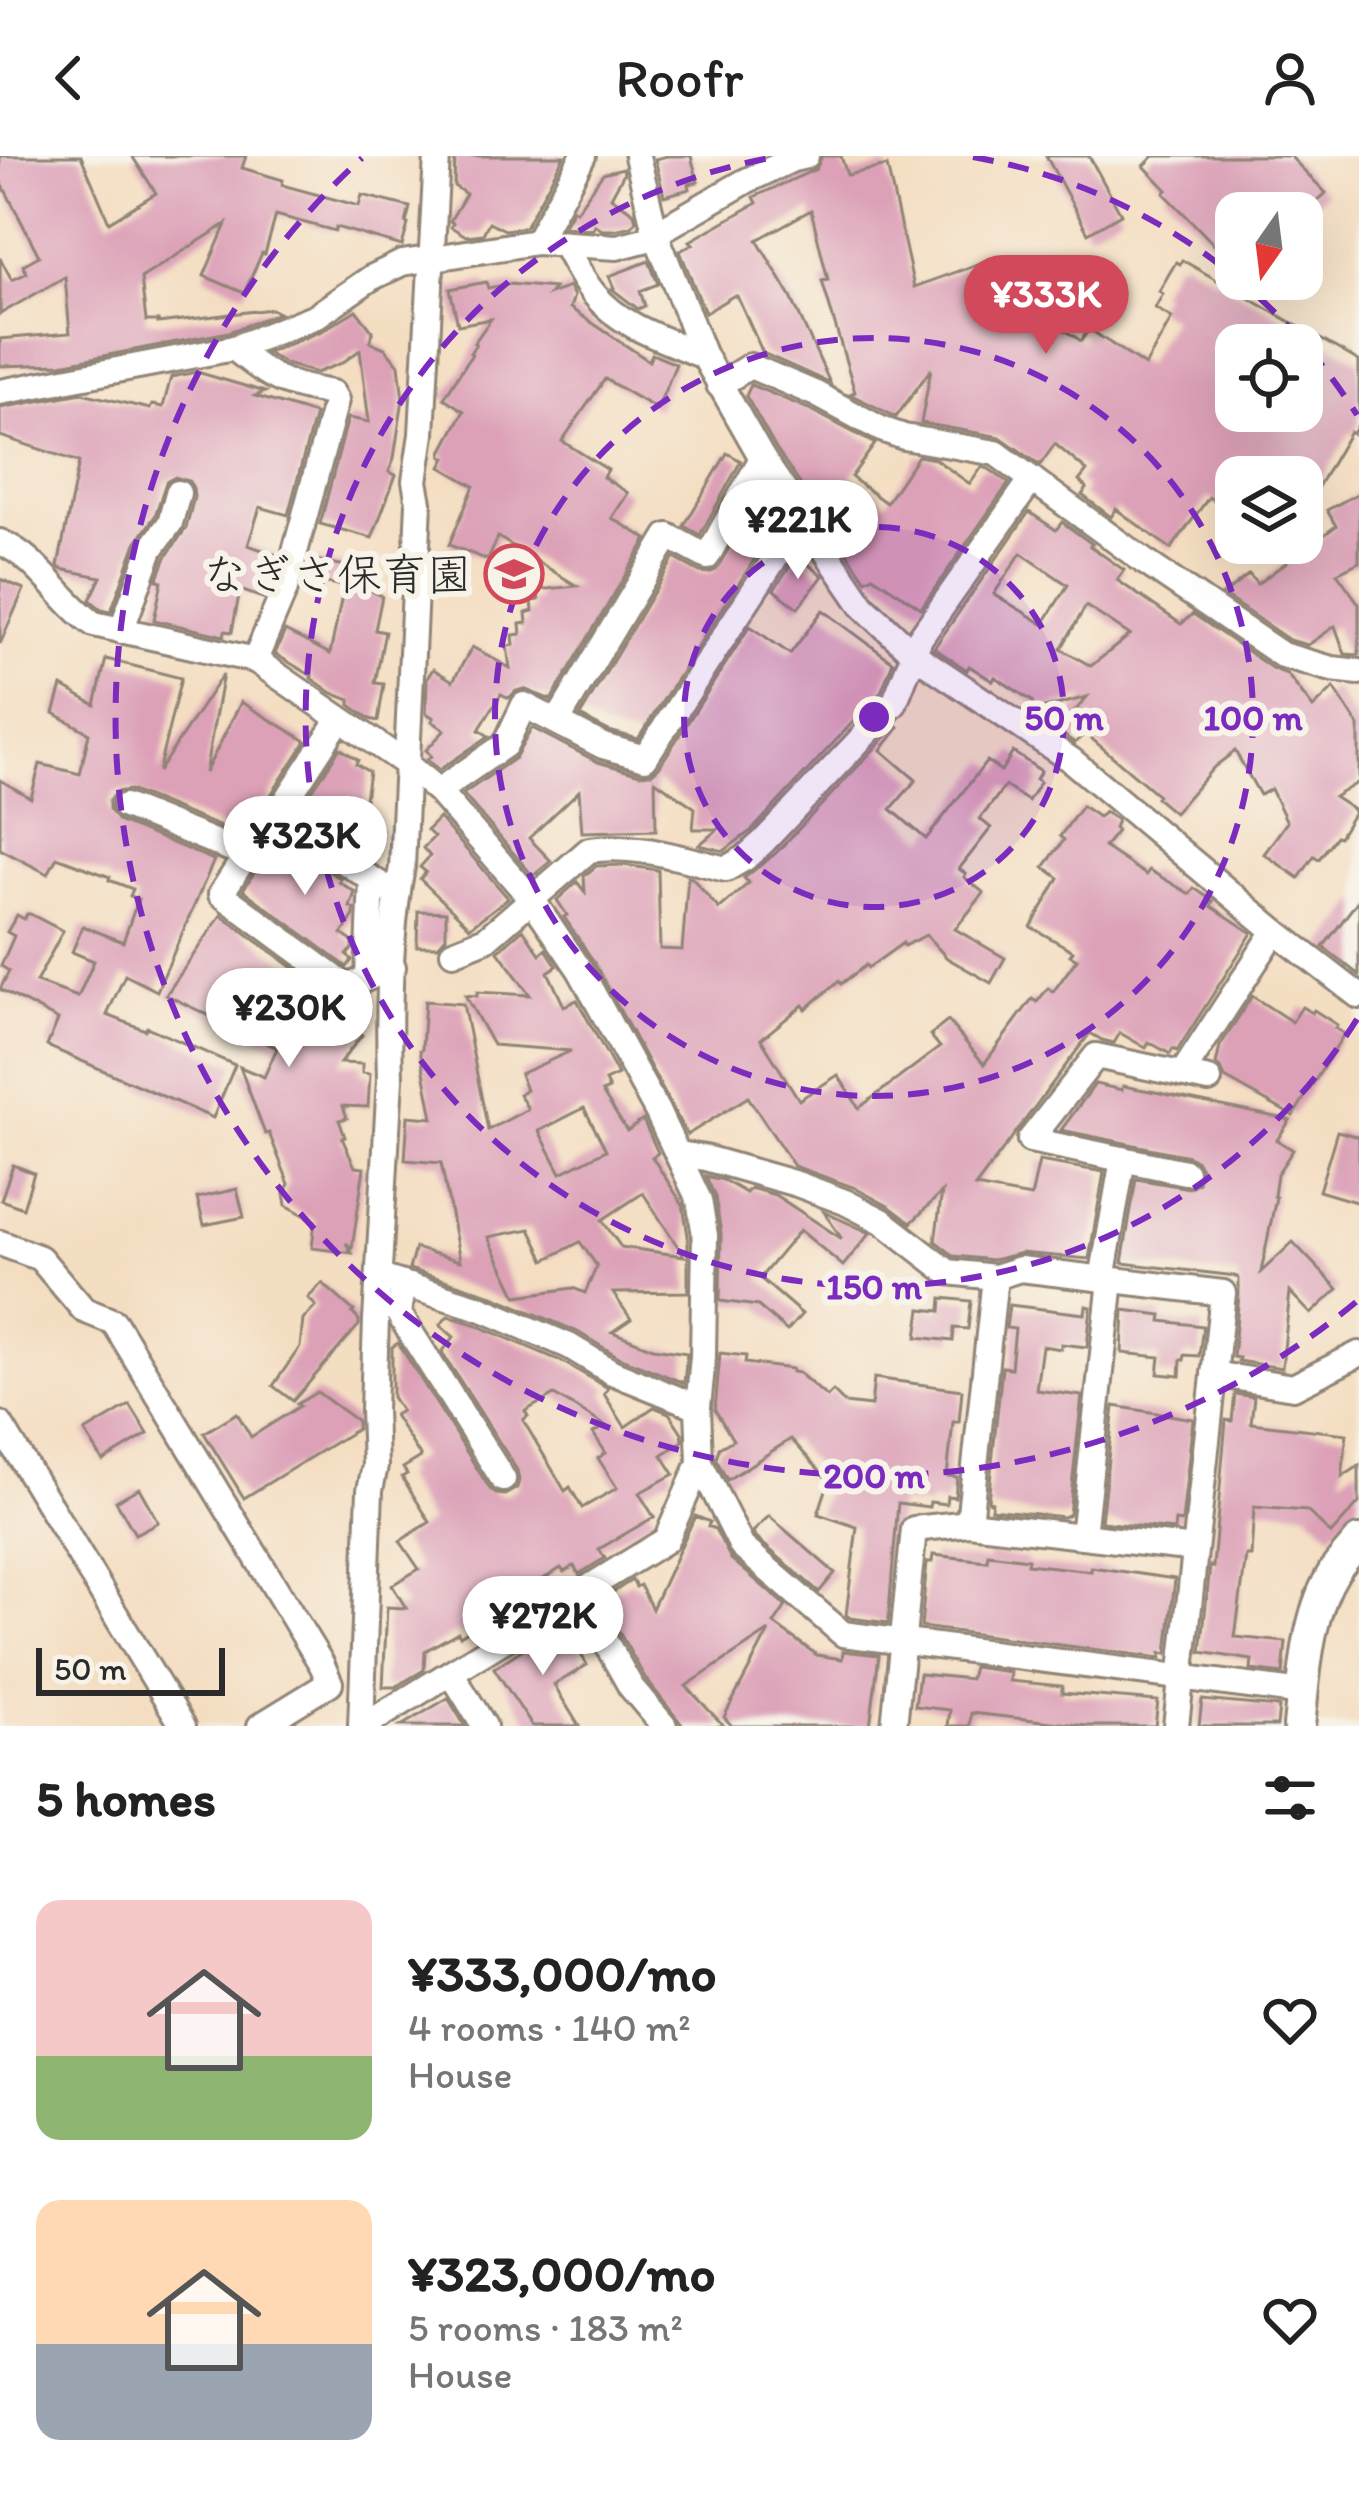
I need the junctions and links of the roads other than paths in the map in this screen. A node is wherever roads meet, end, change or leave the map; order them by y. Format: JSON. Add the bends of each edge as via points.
{"nodes":[{"id":1,"x":436,"y":156,"type":"edge"},
{"id":2,"x":583,"y":156,"type":"edge"},
{"id":3,"x":637,"y":156,"type":"edge"},
{"id":4,"x":806,"y":156,"type":"edge"},
{"id":5,"x":656,"y":235,"type":"junction"},
{"id":6,"x":536,"y":242,"type":"junction"},
{"id":7,"x":563,"y":243,"type":"junction"},
{"id":8,"x":431,"y":259,"type":"junction"},
{"id":9,"x":234,"y":348,"type":"junction"},
{"id":10,"x":704,"y":356,"type":"junction"},
{"id":11,"x":719,"y":385,"type":"junction"},
{"id":12,"x":0,"y":392,"type":"edge"},
{"id":13,"x":762,"y":458,"type":"junction"},
{"id":14,"x":1032,"y":479,"type":"junction"},
{"id":15,"x":178,"y":493,"type":"dead end"},
{"id":16,"x":801,"y":518,"type":"junction"},
{"id":17,"x":0,"y":542,"type":"edge"},
{"id":18,"x":121,"y":632,"type":"junction"},
{"id":19,"x":915,"y":655,"type":"junction"},
{"id":20,"x":256,"y":660,"type":"junction"},
{"id":21,"x":1359,"y":672,"type":"edge"},
{"id":22,"x":339,"y":720,"type":"junction"},
{"id":23,"x":557,"y":722,"type":"junction"},
{"id":24,"x":406,"y":764,"type":"junction"},
{"id":25,"x":438,"y":791,"type":"junction"},
{"id":26,"x":125,"y":806,"type":"dead end"},
{"id":27,"x":275,"y":818,"type":"junction"},
{"id":28,"x":246,"y":855,"type":"junction"},
{"id":29,"x":372,"y":880,"type":"junction"},
{"id":30,"x":397,"y":895,"type":"junction"},
{"id":31,"x":533,"y":901,"type":"junction"},
{"id":32,"x":1275,"y":931,"type":"junction"},
{"id":33,"x":453,"y":952,"type":"dead end"},
{"id":34,"x":393,"y":967,"type":"junction"},
{"id":35,"x":368,"y":977,"type":"junction"},
{"id":36,"x":1359,"y":996,"type":"edge"},
{"id":37,"x":1182,"y":1075,"type":"junction"},
{"id":38,"x":1209,"y":1080,"type":"dead end"},
{"id":39,"x":679,"y":1154,"type":"junction"},
{"id":40,"x":1123,"y":1159,"type":"junction"},
{"id":41,"x":1185,"y":1172,"type":"dead end"},
{"id":42,"x":0,"y":1243,"type":"edge"},
{"id":43,"x":995,"y":1277,"type":"junction"},
{"id":44,"x":1106,"y":1279,"type":"junction"},
{"id":45,"x":392,"y":1281,"type":"junction"},
{"id":46,"x":1359,"y":1354,"type":"edge"},
{"id":47,"x":1214,"y":1374,"type":"junction"},
{"id":48,"x":698,"y":1407,"type":"junction"},
{"id":49,"x":0,"y":1424,"type":"edge"},
{"id":50,"x":700,"y":1463,"type":"junction"},
{"id":51,"x":503,"y":1479,"type":"dead end"},
{"id":52,"x":969,"y":1522,"type":"junction"},
{"id":53,"x":1083,"y":1536,"type":"junction"},
{"id":54,"x":1359,"y":1541,"type":"edge"},
{"id":55,"x":1196,"y":1549,"type":"junction"},
{"id":56,"x":579,"y":1594,"type":"junction"},
{"id":57,"x":903,"y":1644,"type":"junction"},
{"id":58,"x":452,"y":1674,"type":"junction"},
{"id":59,"x":1181,"y":1678,"type":"junction"},
{"id":60,"x":330,"y":1683,"type":"junction"},
{"id":61,"x":362,"y":1688,"type":"junction"},
{"id":62,"x":1303,"y":1693,"type":"junction"},
{"id":63,"x":183,"y":1726,"type":"edge"},
{"id":64,"x":260,"y":1726,"type":"edge"},
{"id":65,"x":362,"y":1726,"type":"edge"},
{"id":66,"x":484,"y":1726,"type":"edge"},
{"id":67,"x":664,"y":1726,"type":"edge"},
{"id":68,"x":894,"y":1726,"type":"edge"},
{"id":69,"x":1176,"y":1726,"type":"edge"},
{"id":70,"x":1299,"y":1726,"type":"edge"}],
"edges":[{"from":1,"to":8,"type":"street"},
{"from":2,"to":6,"type":"street"},
{"from":3,"to":5,"type":"street"},
{"from":4,"to":5,"type":"street"},
{"from":5,"to":7,"type":"street","via":[[617,247]]},
{"from":5,"to":10,"type":"street"},
{"from":6,"to":7,"type":"street"},
{"from":6,"to":8,"type":"street"},
{"from":7,"to":10,"type":"street","via":[[611,311]]},
{"from":8,"to":9,"type":"street","via":[[402,263],[316,316]]},
{"from":8,"to":24,"type":"street"},
{"from":9,"to":12,"type":"street"},
{"from":9,"to":20,"type":"street","via":[[288,386],[336,400],[285,589]]},
{"from":10,"to":11,"type":"street"},
{"from":11,"to":13,"type":"street"},
{"from":11,"to":14,"type":"street","via":[[750,366],[904,437],[996,453]]},
{"from":13,"to":16,"type":"street"},
{"from":13,"to":23,"type":"street","via":[[707,557],[668,536]]},
{"from":14,"to":19,"type":"street"},
{"from":14,"to":21,"type":"street","via":[[1282,655]]},
{"from":15,"to":18,"type":"street"},
{"from":16,"to":19,"type":"street","via":[[862,606]]},
{"from":16,"to":23,"type":"street","via":[[645,758]]},
{"from":17,"to":18,"type":"street","via":[[30,559],[75,611]]},
{"from":18,"to":20,"type":"street"},
{"from":19,"to":31,"type":"street","via":[[894,704],[745,858],[726,869],[634,848],[589,850]]},
{"from":19,"to":32,"type":"street","via":[[1071,760]]},
{"from":20,"to":22,"type":"street"},
{"from":22,"to":24,"type":"street"},
{"from":22,"to":27,"type":"street"},
{"from":23,"to":25,"type":"street","via":[[524,705],[505,745]]},
{"from":24,"to":25,"type":"street"},
{"from":24,"to":30,"type":"street"},
{"from":25,"to":31,"type":"street"},
{"from":26,"to":28,"type":"street"},
{"from":27,"to":28,"type":"street"},
{"from":27,"to":29,"type":"street"},
{"from":28,"to":35,"type":"street","via":[[220,894],[347,987]]},
{"from":29,"to":30,"type":"street"},
{"from":29,"to":35,"type":"street"},
{"from":30,"to":34,"type":"street"},
{"from":31,"to":33,"type":"street","via":[[486,939]]},
{"from":31,"to":39,"type":"street","via":[[580,970]]},
{"from":32,"to":36,"type":"street"},
{"from":32,"to":37,"type":"street"},
{"from":34,"to":35,"type":"street"},
{"from":34,"to":45,"type":"street"},
{"from":37,"to":38,"type":"street"},
{"from":37,"to":40,"type":"street","via":[[1096,1056],[1030,1140]]},
{"from":39,"to":43,"type":"street","via":[[823,1192],[882,1221],[948,1272]]},
{"from":39,"to":48,"type":"street","via":[[705,1235]]},
{"from":40,"to":41,"type":"street"},
{"from":40,"to":44,"type":"street"},
{"from":42,"to":60,"type":"street","via":[[40,1258],[85,1310],[114,1322]]},
{"from":43,"to":44,"type":"street","via":[[1020,1269]]},
{"from":43,"to":52,"type":"street"},
{"from":44,"to":47,"type":"street","via":[[1223,1293]]},
{"from":44,"to":53,"type":"street"},
{"from":45,"to":48,"type":"street","via":[[480,1308]]},
{"from":45,"to":51,"type":"street","via":[[399,1314]]},
{"from":45,"to":61,"type":"street","via":[[373,1410]]},
{"from":46,"to":47,"type":"street","via":[[1293,1387]]},
{"from":47,"to":55,"type":"street"},
{"from":48,"to":50,"type":"street"},
{"from":49,"to":63,"type":"street"},
{"from":50,"to":56,"type":"street","via":[[666,1540]]},
{"from":50,"to":57,"type":"street","via":[[742,1547],[760,1565],[843,1634]]},
{"from":52,"to":53,"type":"street"},
{"from":52,"to":57,"type":"street","via":[[914,1529]]},
{"from":53,"to":55,"type":"street"},
{"from":54,"to":62,"type":"street","via":[[1319,1602]]},
{"from":55,"to":59,"type":"street"},
{"from":56,"to":58,"type":"street"},
{"from":56,"to":67,"type":"street","via":[[631,1687]]},
{"from":57,"to":59,"type":"street"},
{"from":57,"to":68,"type":"street"},
{"from":58,"to":65,"type":"street"},
{"from":58,"to":66,"type":"street"},
{"from":59,"to":62,"type":"street"},
{"from":59,"to":69,"type":"street"},
{"from":60,"to":61,"type":"street"},
{"from":60,"to":64,"type":"street"},
{"from":61,"to":65,"type":"street"},
{"from":62,"to":70,"type":"street"}]}
